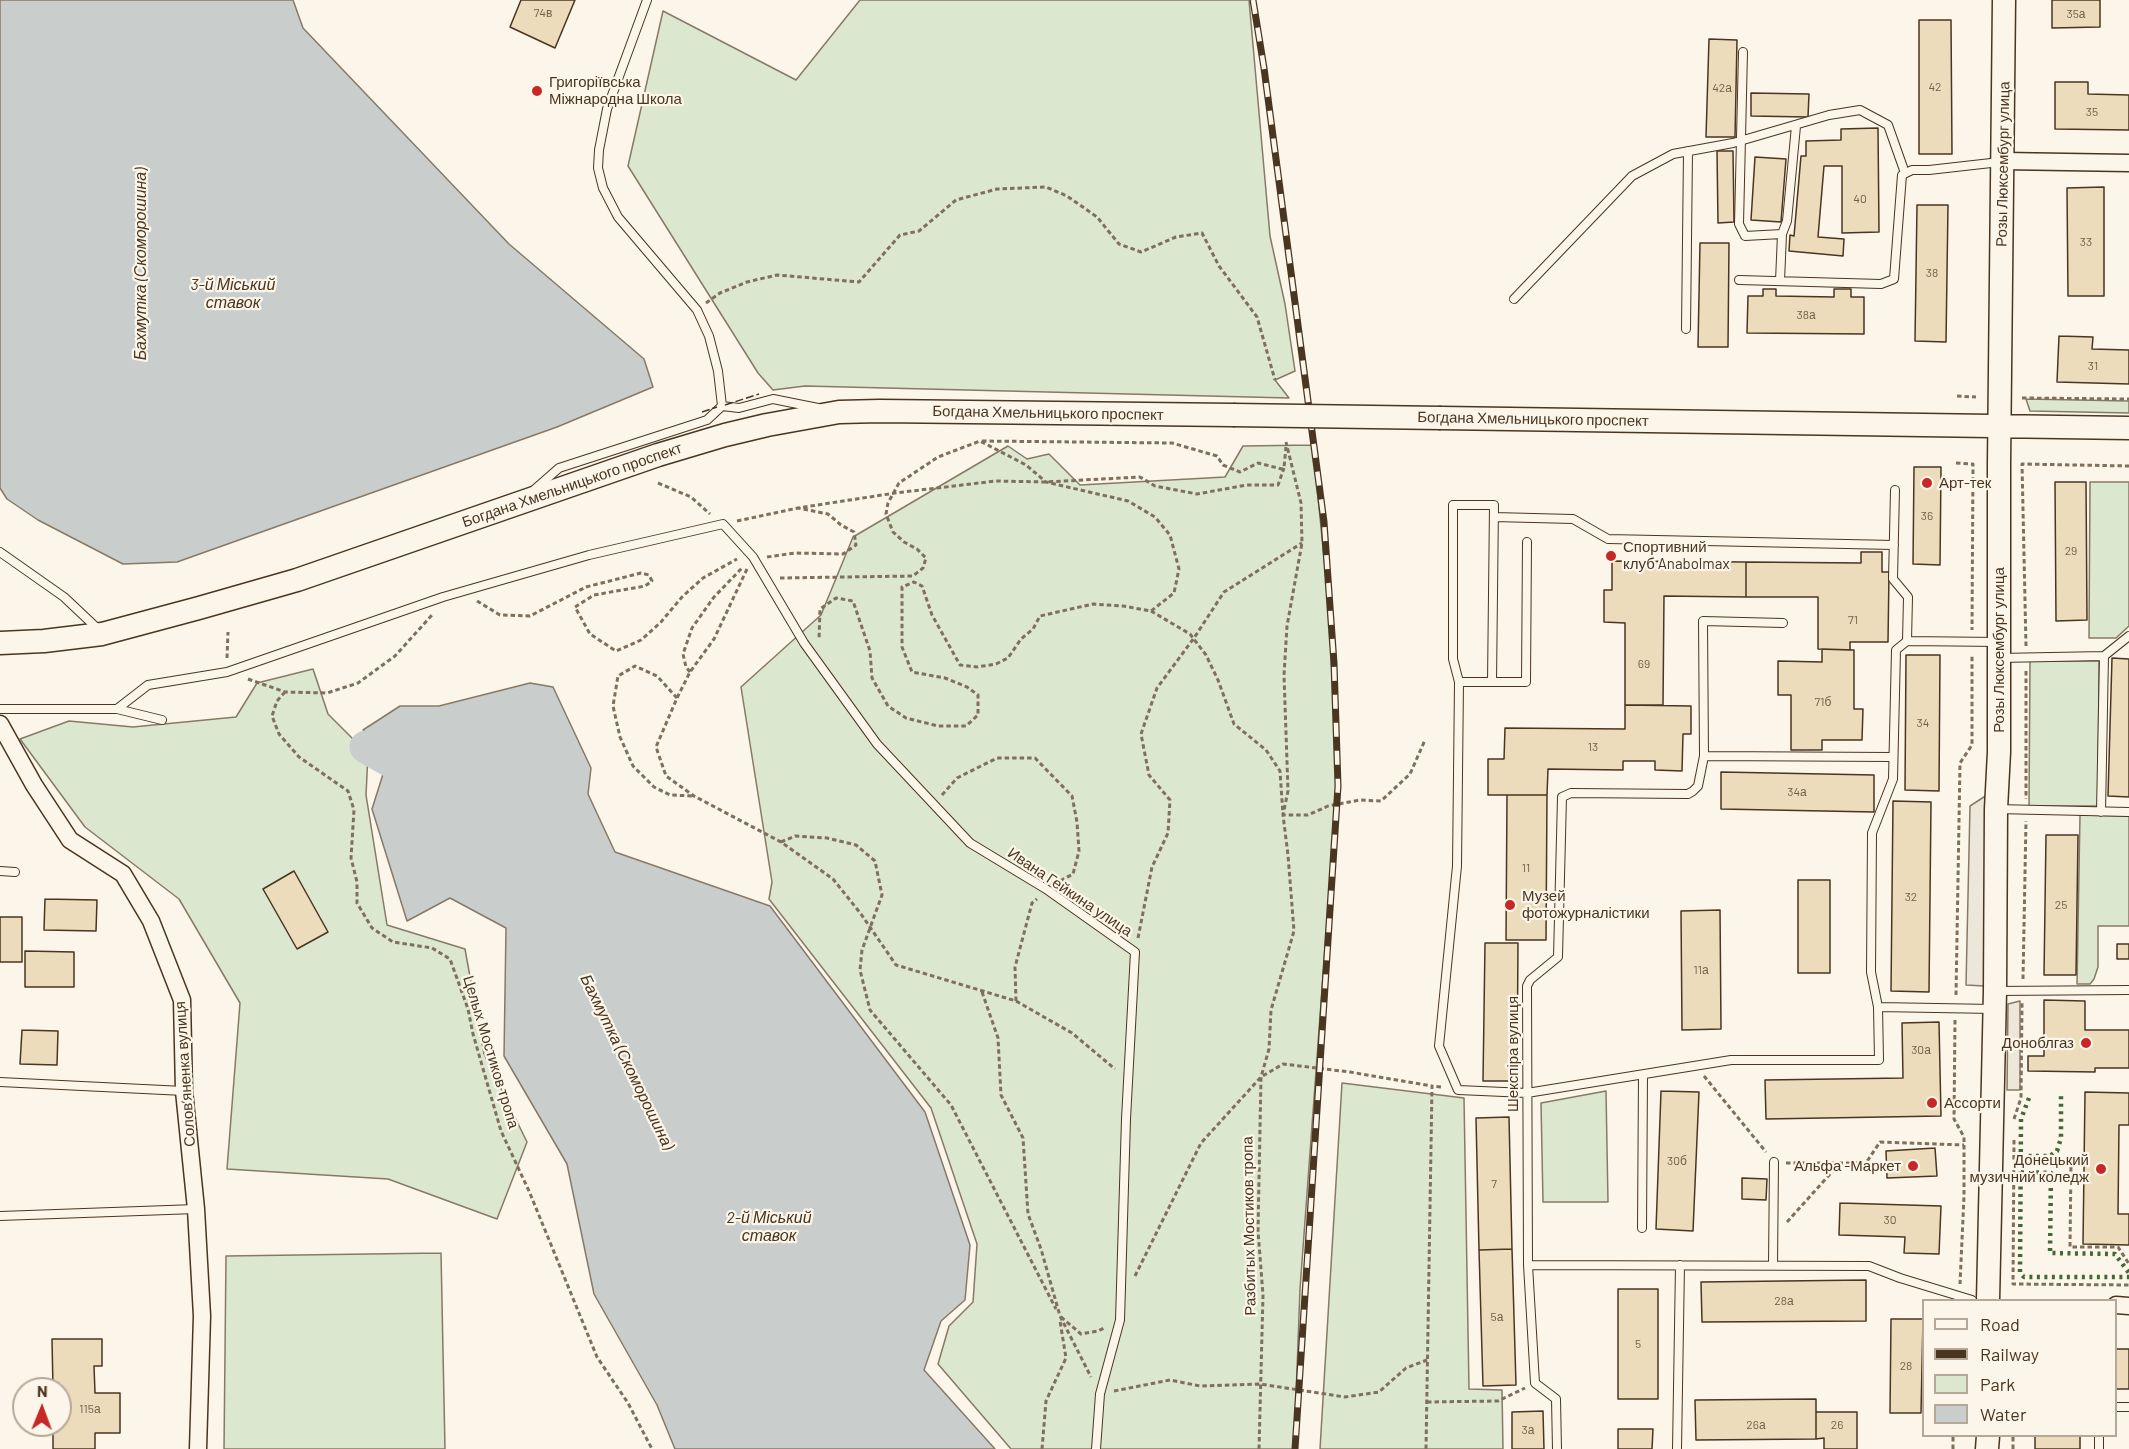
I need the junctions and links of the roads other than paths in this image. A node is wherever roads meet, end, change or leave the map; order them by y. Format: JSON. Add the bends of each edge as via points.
{"nodes":[{"id":1,"x":646,"y":0,"type":"edge"},
{"id":2,"x":2004,"y":0,"type":"edge"},
{"id":3,"x":1743,"y":52,"type":"dead end"},
{"id":4,"x":1796,"y":126,"type":"junction"},
{"id":5,"x":1741,"y":141,"type":"junction"},
{"id":6,"x":1688,"y":151,"type":"junction"},
{"id":7,"x":2003,"y":161,"type":"junction"},
{"id":8,"x":2129,"y":163,"type":"edge"},
{"id":9,"x":1905,"y":173,"type":"junction"},
{"id":10,"x":1782,"y":234,"type":"junction"},
{"id":11,"x":1739,"y":280,"type":"dead end"},
{"id":12,"x":1780,"y":281,"type":"junction"},
{"id":13,"x":1514,"y":299,"type":"dead end"},
{"id":14,"x":1686,"y":329,"type":"dead end"},
{"id":15,"x":722,"y":406,"type":"junction"},
{"id":16,"x":839,"y":412,"type":"junction"},
{"id":17,"x":1999,"y":425,"type":"junction"},
{"id":18,"x":2129,"y":428,"type":"edge"},
{"id":19,"x":1895,"y":490,"type":"dead end"},
{"id":20,"x":519,"y":503,"type":"junction"},
{"id":21,"x":1494,"y":518,"type":"junction"},
{"id":22,"x":1527,"y":542,"type":"dead end"},
{"id":23,"x":1894,"y":545,"type":"junction"},
{"id":24,"x":0,"y":552,"type":"edge"},
{"id":25,"x":1783,"y":623,"type":"dead end"},
{"id":26,"x":102,"y":634,"type":"junction"},
{"id":27,"x":2129,"y":636,"type":"edge"},
{"id":28,"x":1907,"y":641,"type":"junction"},
{"id":29,"x":0,"y":643,"type":"edge"},
{"id":30,"x":1999,"y":650,"type":"junction"},
{"id":31,"x":2104,"y":656,"type":"junction"},
{"id":32,"x":1459,"y":682,"type":"junction"},
{"id":33,"x":1492,"y":682,"type":"junction"},
{"id":34,"x":0,"y":709,"type":"edge"},
{"id":35,"x":117,"y":709,"type":"junction"},
{"id":36,"x":162,"y":720,"type":"dead end"},
{"id":37,"x":0,"y":724,"type":"edge"},
{"id":38,"x":1704,"y":756,"type":"junction"},
{"id":39,"x":1893,"y":757,"type":"junction"},
{"id":40,"x":1996,"y":808,"type":"junction"},
{"id":41,"x":2101,"y":812,"type":"junction"},
{"id":42,"x":2129,"y":812,"type":"edge"},
{"id":43,"x":0,"y":871,"type":"edge"},
{"id":44,"x":15,"y":872,"type":"dead end"},
{"id":45,"x":2129,"y":990,"type":"edge"},
{"id":46,"x":1995,"y":1000,"type":"junction"},
{"id":47,"x":1878,"y":1007,"type":"junction"},
{"id":48,"x":1643,"y":1075,"type":"junction"},
{"id":49,"x":0,"y":1082,"type":"edge"},
{"id":50,"x":184,"y":1090,"type":"junction"},
{"id":51,"x":1527,"y":1093,"type":"junction"},
{"id":52,"x":1774,"y":1162,"type":"road end"},
{"id":53,"x":196,"y":1209,"type":"junction"},
{"id":54,"x":0,"y":1216,"type":"edge"},
{"id":55,"x":1642,"y":1228,"type":"dead end"},
{"id":56,"x":1528,"y":1265,"type":"junction"},
{"id":57,"x":1680,"y":1265,"type":"junction"},
{"id":58,"x":1773,"y":1265,"type":"junction"},
{"id":59,"x":1968,"y":1299,"type":"edge"},
{"id":60,"x":1988,"y":1299,"type":"edge"},
{"id":61,"x":198,"y":1449,"type":"edge"},
{"id":62,"x":1096,"y":1449,"type":"edge"},
{"id":63,"x":1557,"y":1449,"type":"edge"},
{"id":64,"x":1677,"y":1449,"type":"edge"}],
"edges":[{"from":1,"to":15,"type":"lane","via":[[607,109],[598,168],[618,217],[697,310],[709,336]]},
{"from":2,"to":7,"type":"main road","name":"Розы Люксембург улица"},
{"from":3,"to":5,"type":"lane"},
{"from":4,"to":5,"type":"lane"},
{"from":4,"to":9,"type":"lane","via":[[1860,110],[1888,124]]},
{"from":4,"to":10,"type":"lane","via":[[1787,221]]},
{"from":5,"to":6,"type":"lane"},
{"from":5,"to":10,"type":"lane","via":[[1739,224],[1745,236]]},
{"from":6,"to":13,"type":"lane","via":[[1673,154],[1632,176]]},
{"from":6,"to":14,"type":"lane"},
{"from":7,"to":8,"type":"street"},
{"from":7,"to":9,"type":"lane"},
{"from":7,"to":17,"type":"main road","name":"Розы Люксембург улица"},
{"from":9,"to":12,"type":"lane","via":[[1894,279],[1881,284]]},
{"from":10,"to":12,"type":"lane"},
{"from":11,"to":12,"type":"lane"},
{"from":15,"to":16,"type":"lane","via":[[739,408],[773,399]]},
{"from":15,"to":20,"type":"lane","via":[[707,420],[559,468]]},
{"from":16,"to":17,"type":"main road","name":"Богдана Хмельницького проспект","bridge":true},
{"from":16,"to":20,"type":"main road","name":"Богдана Хмельницького проспект","via":[[725,435]]},
{"from":17,"to":18,"type":"main road","name":"Богдана Хмельницького проспект"},
{"from":17,"to":30,"type":"main road","name":"Розы Люксембург улица"},
{"from":19,"to":23,"type":"lane"},
{"from":20,"to":26,"type":"main road","name":"Богдана Хмельницького проспект","via":[[297,580]]},
{"from":21,"to":23,"type":"lane","via":[[1573,519],[1608,539]]},
{"from":21,"to":32,"type":"lane","via":[[1494,506],[1453,505],[1453,658]]},
{"from":21,"to":33,"type":"lane"},
{"from":22,"to":33,"type":"lane","via":[[1526,682]]},
{"from":23,"to":28,"type":"lane","via":[[1893,579],[1908,597]]},
{"from":24,"to":26,"type":"lane","via":[[64,597]]},
{"from":25,"to":38,"type":"lane","name":"Шекспіра вулиця","via":[[1702,621]]},
{"from":26,"to":29,"type":"main road","name":"Богдана Хмельницького проспект"},
{"from":27,"to":31,"type":"lane"},
{"from":28,"to":30,"type":"lane","via":[[1972,642]]},
{"from":28,"to":39,"type":"lane","via":[[1896,650]]},
{"from":30,"to":31,"type":"lane","via":[[2026,657]]},
{"from":30,"to":40,"type":"main road","name":"Розы Люксембург улица"},
{"from":31,"to":41,"type":"lane"},
{"from":32,"to":33,"type":"lane"},
{"from":32,"to":51,"type":"lane","via":[[1457,866],[1439,1046],[1458,1090]]},
{"from":34,"to":35,"type":"lane"},
{"from":35,"to":36,"type":"lane"},
{"from":35,"to":62,"type":"lane","name":"Ивана Гейкина улица","via":[[148,685],[227,672],[463,591],[589,555],[723,524],[753,557],[804,643],[878,744],[970,843],[1046,889],[1135,952],[1120,1320],[1100,1394]]},
{"from":37,"to":50,"type":"street","name":"Солов’яненка вулиця","via":[[70,840],[123,874],[151,921],[182,1000]]},
{"from":38,"to":39,"type":"lane"},
{"from":38,"to":51,"type":"lane","name":"Шекспіра вулиця","via":[[1698,786],[1688,794],[1571,793],[1562,797],[1558,957],[1527,986]]},
{"from":39,"to":47,"type":"lane","via":[[1893,778],[1872,833],[1870,972]]},
{"from":40,"to":41,"type":"lane"},
{"from":40,"to":46,"type":"main road","name":"Розы Люксембург улица"},
{"from":41,"to":42,"type":"lane"},
{"from":43,"to":44,"type":"lane"},
{"from":45,"to":46,"type":"lane","via":[[2023,991]]},
{"from":46,"to":47,"type":"lane","via":[[1956,1008]]},
{"from":46,"to":60,"type":"main road","name":"Розы Люксембург улица"},
{"from":47,"to":48,"type":"lane","via":[[1879,1060],[1731,1060]]},
{"from":48,"to":51,"type":"lane"},
{"from":48,"to":55,"type":"lane"},
{"from":49,"to":50,"type":"lane"},
{"from":50,"to":53,"type":"street","name":"Солов’яненка вулиця"},
{"from":51,"to":56,"type":"lane","name":"Шекспіра вулиця"},
{"from":52,"to":58,"type":"lane"},
{"from":53,"to":54,"type":"lane"},
{"from":53,"to":61,"type":"street","name":"Солов’яненка вулиця","via":[[201,1316]]},
{"from":56,"to":57,"type":"lane"},
{"from":56,"to":63,"type":"lane","name":"Шекспіра вулиця","via":[[1535,1383],[1556,1399]]},
{"from":57,"to":58,"type":"lane"},
{"from":57,"to":64,"type":"lane"},
{"from":58,"to":59,"type":"lane","via":[[1869,1266]]}]}
